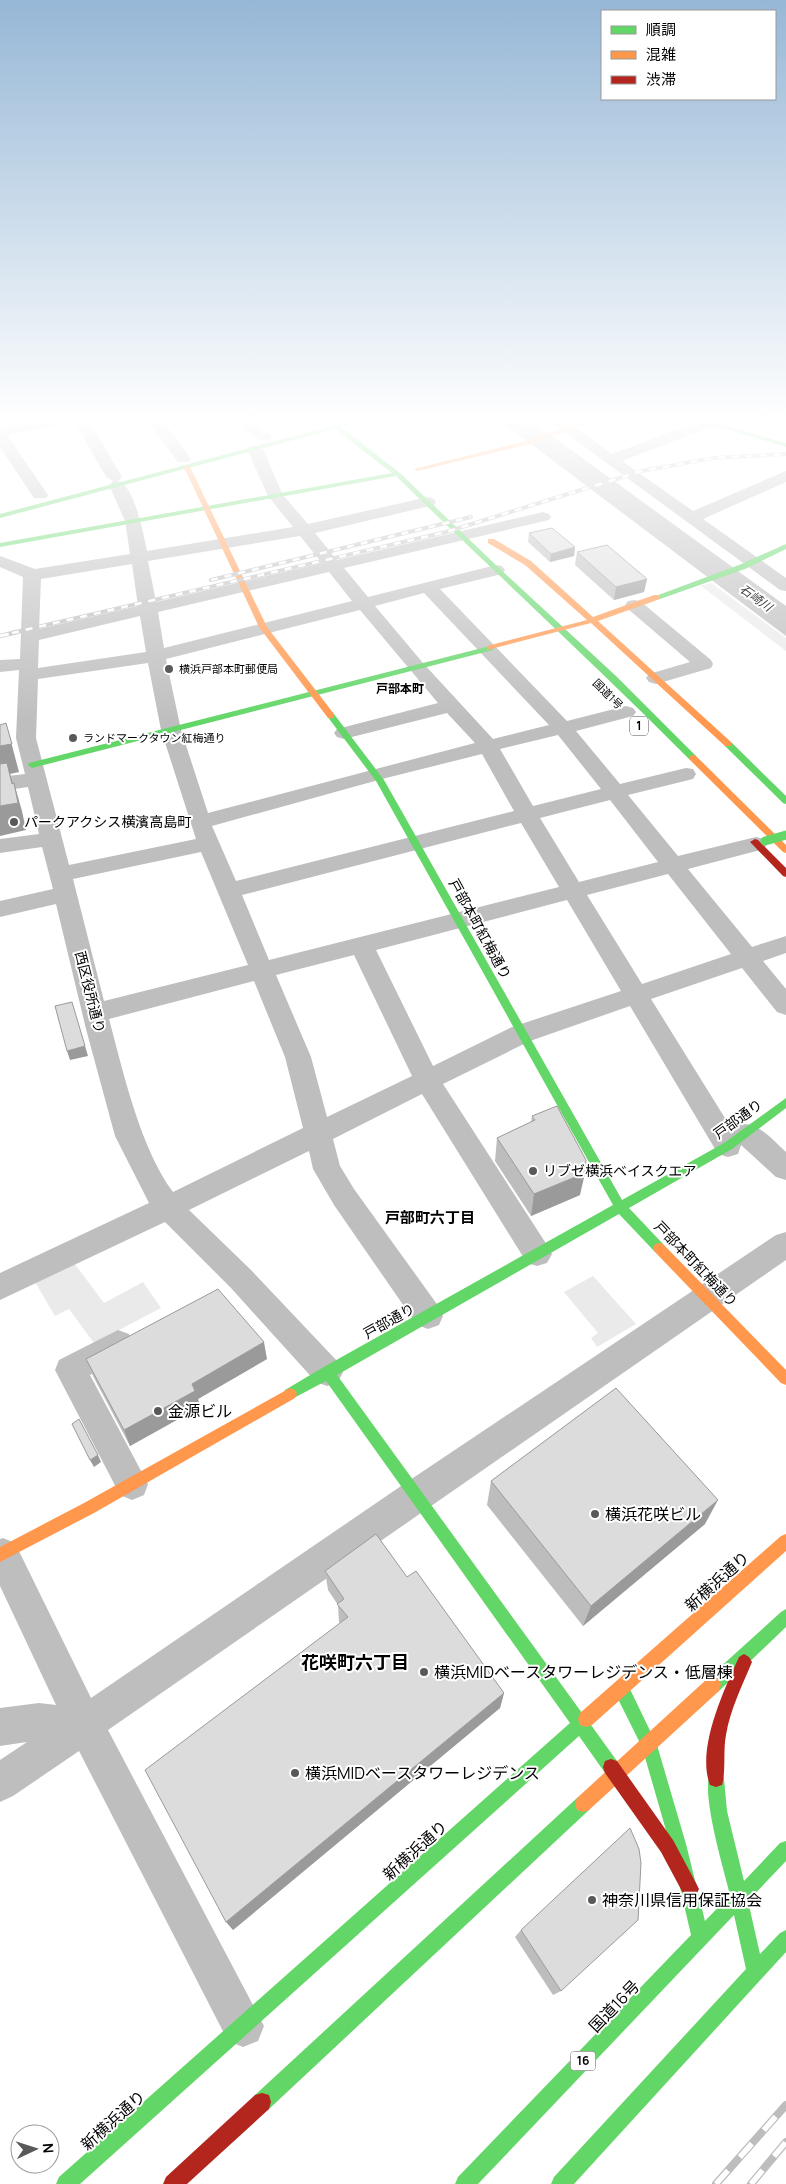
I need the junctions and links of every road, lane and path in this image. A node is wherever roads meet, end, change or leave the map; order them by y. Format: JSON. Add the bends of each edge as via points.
{"nodes":[{"id":1,"x":145,"y":519,"type":"edge"},
{"id":2,"x":211,"y":519,"type":"edge"},
{"id":3,"x":295,"y":519,"type":"edge"},
{"id":4,"x":353,"y":519,"type":"edge"},
{"id":5,"x":455,"y":519,"type":"edge"},
{"id":6,"x":535,"y":519,"type":"edge"},
{"id":7,"x":693,"y":519,"type":"edge"},
{"id":8,"x":133,"y":521,"type":"junction"},
{"id":9,"x":304,"y":530,"type":"junction"},
{"id":10,"x":477,"y":533,"type":"junction"},
{"id":11,"x":223,"y":543,"type":"junction"},
{"id":12,"x":0,"y":545,"type":"edge"},
{"id":13,"x":786,"y":546,"type":"edge"},
{"id":14,"x":139,"y":557,"type":"junction"},
{"id":15,"x":0,"y":561,"type":"edge"},
{"id":16,"x":748,"y":564,"type":"junction"},
{"id":17,"x":332,"y":565,"type":"junction"},
{"id":18,"x":498,"y":571,"type":"junction"},
{"id":19,"x":31,"y":575,"type":"junction"},
{"id":20,"x":243,"y":586,"type":"junction"},
{"id":21,"x":786,"y":586,"type":"edge"},
{"id":22,"x":429,"y":588,"type":"junction"},
{"id":23,"x":364,"y":603,"type":"junction"},
{"id":24,"x":634,"y":605,"type":"junction"},
{"id":25,"x":148,"y":609,"type":"junction"},
{"id":26,"x":591,"y":620,"type":"junction"},
{"id":27,"x":579,"y":625,"type":"junction"},
{"id":28,"x":264,"y":628,"type":"junction"},
{"id":29,"x":562,"y":629,"type":"junction"},
{"id":30,"x":548,"y":633,"type":"junction"},
{"id":31,"x":588,"y":634,"type":"dead end"},
{"id":32,"x":31,"y":636,"type":"junction"},
{"id":33,"x":558,"y":643,"type":"dead end"},
{"id":34,"x":487,"y":649,"type":"junction"},
{"id":35,"x":156,"y":656,"type":"junction"},
{"id":36,"x":0,"y":666,"type":"edge"},
{"id":37,"x":416,"y":667,"type":"junction"},
{"id":38,"x":29,"y":669,"type":"junction"},
{"id":39,"x":656,"y":678,"type":"junction"},
{"id":40,"x":313,"y":694,"type":"junction"},
{"id":41,"x":450,"y":706,"type":"junction"},
{"id":42,"x":626,"y":712,"type":"dead end"},
{"id":43,"x":563,"y":728,"type":"junction"},
{"id":44,"x":171,"y":730,"type":"junction"},
{"id":45,"x":344,"y":733,"type":"junction"},
{"id":46,"x":488,"y":746,"type":"junction"},
{"id":47,"x":34,"y":772,"type":"junction"},
{"id":48,"x":376,"y":774,"type":"junction"},
{"id":49,"x":686,"y":774,"type":"dead end"},
{"id":50,"x":0,"y":784,"type":"edge"},
{"id":51,"x":614,"y":792,"type":"junction"},
{"id":52,"x":786,"y":801,"type":"edge"},
{"id":53,"x":527,"y":815,"type":"junction"},
{"id":54,"x":200,"y":822,"type":"junction"},
{"id":55,"x":786,"y":835,"type":"edge"},
{"id":56,"x":51,"y":839,"type":"junction"},
{"id":57,"x":757,"y":841,"type":"junction"},
{"id":58,"x":210,"y":842,"type":"junction"},
{"id":59,"x":416,"y":843,"type":"junction"},
{"id":60,"x":0,"y":846,"type":"edge"},
{"id":61,"x":786,"y":850,"type":"edge"},
{"id":62,"x":673,"y":865,"type":"junction"},
{"id":63,"x":786,"y":874,"type":"edge"},
{"id":64,"x":63,"y":884,"type":"junction"},
{"id":65,"x":572,"y":890,"type":"junction"},
{"id":66,"x":229,"y":891,"type":"junction"},
{"id":67,"x":0,"y":909,"type":"edge"},
{"id":68,"x":458,"y":921,"type":"junction"},
{"id":69,"x":361,"y":944,"type":"junction"},
{"id":70,"x":786,"y":944,"type":"edge"},
{"id":71,"x":747,"y":957,"type":"junction"},
{"id":72,"x":263,"y":970,"type":"junction"},
{"id":73,"x":637,"y":994,"type":"junction"},
{"id":74,"x":786,"y":1006,"type":"edge"},
{"id":75,"x":95,"y":1013,"type":"junction"},
{"id":76,"x":521,"y":1034,"type":"junction"},
{"id":77,"x":428,"y":1080,"type":"junction"},
{"id":78,"x":786,"y":1102,"type":"edge"},
{"id":79,"x":318,"y":1134,"type":"junction"},
{"id":80,"x":737,"y":1140,"type":"junction"},
{"id":81,"x":786,"y":1169,"type":"edge"},
{"id":82,"x":168,"y":1207,"type":"junction"},
{"id":83,"x":620,"y":1207,"type":"junction"},
{"id":84,"x":786,"y":1244,"type":"edge"},
{"id":85,"x":537,"y":1254,"type":"junction"},
{"id":86,"x":0,"y":1287,"type":"edge"},
{"id":87,"x":707,"y":1297,"type":"junction"},
{"id":88,"x":428,"y":1316,"type":"junction"},
{"id":89,"x":138,"y":1334,"type":"edge"},
{"id":90,"x":327,"y":1372,"type":"junction"},
{"id":91,"x":786,"y":1378,"type":"edge"},
{"id":92,"x":132,"y":1484,"type":"junction"},
{"id":93,"x":416,"y":1496,"type":"junction"},
{"id":94,"x":786,"y":1541,"type":"edge"},
{"id":95,"x":2,"y":1555,"type":"edge"},
{"id":96,"x":786,"y":1617,"type":"edge"},
{"id":97,"x":750,"y":1650,"type":"junction"},
{"id":98,"x":621,"y":1688,"type":"junction"},
{"id":99,"x":85,"y":1725,"type":"junction"},
{"id":100,"x":580,"y":1725,"type":"junction"},
{"id":101,"x":0,"y":1727,"type":"edge"},
{"id":102,"x":649,"y":1745,"type":"junction"},
{"id":103,"x":616,"y":1776,"type":"junction"},
{"id":104,"x":0,"y":1783,"type":"edge"},
{"id":105,"x":786,"y":1849,"type":"edge"},
{"id":106,"x":690,"y":1889,"type":"junction"},
{"id":107,"x":738,"y":1899,"type":"junction"},
{"id":108,"x":701,"y":1939,"type":"junction"},
{"id":109,"x":786,"y":1939,"type":"edge"},
{"id":110,"x":756,"y":1973,"type":"junction"},
{"id":111,"x":243,"y":2026,"type":"junction"},
{"id":112,"x":66,"y":2184,"type":"edge"},
{"id":113,"x":173,"y":2184,"type":"edge"},
{"id":114,"x":465,"y":2184,"type":"edge"},
{"id":115,"x":560,"y":2184,"type":"edge"}],
"edges":[{"from":1,"to":8,"type":"main road"},
{"from":2,"to":11,"type":"main road","name":"戸部本町紅梅通り"},
{"from":3,"to":9,"type":"street"},
{"from":4,"to":9,"type":"street"},
{"from":5,"to":10,"type":"main road","name":"国道1号","number":"1"},
{"from":6,"to":10,"type":"street"},
{"from":7,"to":16,"type":"street"},
{"from":8,"to":12,"type":"main road"},
{"from":8,"to":14,"type":"street"},
{"from":9,"to":11,"type":"street"},
{"from":9,"to":17,"type":"street"},
{"from":10,"to":17,"type":"street"},
{"from":10,"to":18,"type":"main road","name":"国道1号","number":"1"},
{"from":10,"to":26,"type":"main road","name":"国道1号","number":"1","via":[[528,563]]},
{"from":10,"to":27,"type":"main road","name":"国道1号","number":"1"},
{"from":11,"to":14,"type":"street"},
{"from":11,"to":20,"type":"main road","name":"戸部本町紅梅通り"},
{"from":13,"to":16,"type":"main road"},
{"from":14,"to":19,"type":"street"},
{"from":14,"to":25,"type":"street"},
{"from":15,"to":19,"type":"street"},
{"from":16,"to":21,"type":"street"},
{"from":16,"to":24,"type":"main road"},
{"from":17,"to":20,"type":"street"},
{"from":17,"to":23,"type":"street"},
{"from":18,"to":22,"type":"street"},
{"from":18,"to":29,"type":"main road","name":"国道1号","number":"1"},
{"from":18,"to":30,"type":"main road","name":"国道1号","number":"1","via":[[511,596]]},
{"from":19,"to":32,"type":"street","name":"西区役所通り"},
{"from":20,"to":25,"type":"street"},
{"from":20,"to":28,"type":"main road","name":"戸部本町紅梅通り"},
{"from":22,"to":23,"type":"street"},
{"from":22,"to":34,"type":"street"},
{"from":23,"to":28,"type":"street"},
{"from":23,"to":37,"type":"street"},
{"from":24,"to":26,"type":"main road"},
{"from":24,"to":39,"type":"street","via":[[704,664]]},
{"from":25,"to":32,"type":"street"},
{"from":25,"to":35,"type":"street"},
{"from":26,"to":27,"type":"main road"},
{"from":26,"to":39,"type":"main road","name":"国道1号","number":"1"},
{"from":27,"to":29,"type":"main road"},
{"from":27,"to":31,"type":"main road","name":"国道1号","number":"1"},
{"from":28,"to":35,"type":"street"},
{"from":28,"to":40,"type":"main road","name":"戸部本町紅梅通り"},
{"from":29,"to":30,"type":"main road"},
{"from":29,"to":61,"type":"main road","name":"国道1号","number":"1"},
{"from":30,"to":33,"type":"main road","name":"国道1号","number":"1"},
{"from":30,"to":34,"type":"main road"},
{"from":32,"to":38,"type":"street","name":"西区役所通り"},
{"from":34,"to":37,"type":"main road"},
{"from":34,"to":43,"type":"street"},
{"from":35,"to":38,"type":"street"},
{"from":35,"to":44,"type":"street"},
{"from":36,"to":38,"type":"street"},
{"from":37,"to":40,"type":"main road"},
{"from":37,"to":41,"type":"street"},
{"from":38,"to":47,"type":"street","name":"西区役所通り","via":[[26,738]]},
{"from":39,"to":52,"type":"main road","name":"国道1号","number":"1"},
{"from":40,"to":44,"type":"main road"},
{"from":40,"to":45,"type":"main road","name":"戸部本町紅梅通り"},
{"from":41,"to":45,"type":"street"},
{"from":41,"to":46,"type":"street"},
{"from":42,"to":43,"type":"street"},
{"from":43,"to":46,"type":"street"},
{"from":43,"to":51,"type":"street"},
{"from":44,"to":47,"type":"main road"},
{"from":44,"to":54,"type":"street"},
{"from":45,"to":48,"type":"main road","name":"戸部本町紅梅通り"},
{"from":46,"to":48,"type":"street"},
{"from":46,"to":53,"type":"street"},
{"from":47,"to":50,"type":"street"},
{"from":47,"to":56,"type":"street","name":"西区役所通り"},
{"from":48,"to":54,"type":"street"},
{"from":48,"to":59,"type":"main road","name":"戸部本町紅梅通り"},
{"from":49,"to":51,"type":"street"},
{"from":51,"to":53,"type":"street"},
{"from":51,"to":62,"type":"street"},
{"from":53,"to":59,"type":"street"},
{"from":53,"to":65,"type":"street"},
{"from":54,"to":58,"type":"street"},
{"from":55,"to":57,"type":"main road","bridge":true},
{"from":56,"to":60,"type":"street"},
{"from":56,"to":64,"type":"street","name":"西区役所通り"},
{"from":57,"to":62,"type":"street"},
{"from":57,"to":63,"type":"main road"},
{"from":58,"to":64,"type":"street"},
{"from":58,"to":66,"type":"street"},
{"from":59,"to":66,"type":"street"},
{"from":59,"to":68,"type":"main road","name":"戸部本町紅梅通り"},
{"from":62,"to":65,"type":"street"},
{"from":62,"to":71,"type":"street"},
{"from":64,"to":67,"type":"street"},
{"from":64,"to":75,"type":"street","name":"西区役所通り"},
{"from":65,"to":68,"type":"street"},
{"from":65,"to":73,"type":"street"},
{"from":66,"to":72,"type":"street"},
{"from":68,"to":69,"type":"street"},
{"from":68,"to":76,"type":"main road","name":"戸部本町紅梅通り"},
{"from":69,"to":72,"type":"street"},
{"from":69,"to":77,"type":"street"},
{"from":70,"to":71,"type":"street"},
{"from":71,"to":73,"type":"street"},
{"from":71,"to":74,"type":"street"},
{"from":72,"to":75,"type":"street"},
{"from":72,"to":79,"type":"street","via":[[298,1057]]},
{"from":73,"to":76,"type":"street"},
{"from":73,"to":80,"type":"street"},
{"from":75,"to":82,"type":"street","name":"西区役所通り","via":[[129,1136],[156,1191]]},
{"from":76,"to":77,"type":"street"},
{"from":76,"to":83,"type":"main road","name":"戸部本町紅梅通り"},
{"from":77,"to":79,"type":"street"},
{"from":77,"to":85,"type":"street"},
{"from":78,"to":80,"type":"main road","name":"戸部通り"},
{"from":79,"to":82,"type":"street"},
{"from":79,"to":88,"type":"street","via":[[327,1169],[341,1193]]},
{"from":80,"to":81,"type":"street"},
{"from":80,"to":83,"type":"main road","name":"戸部通り"},
{"from":82,"to":86,"type":"street"},
{"from":82,"to":90,"type":"street","name":"西区役所通り","via":[[228,1286]]},
{"from":83,"to":85,"type":"main road","name":"戸部通り"},
{"from":83,"to":87,"type":"main road","name":"戸部本町紅梅通り"},
{"from":84,"to":87,"type":"street"},
{"from":85,"to":88,"type":"main road","name":"戸部通り"},
{"from":87,"to":91,"type":"main road","name":"戸部本町紅梅通り"},
{"from":87,"to":93,"type":"street"},
{"from":88,"to":90,"type":"main road","name":"戸部通り"},
{"from":89,"to":92,"type":"street","via":[[70,1370]]},
{"from":90,"to":92,"type":"main road","name":"戸部通り"},
{"from":90,"to":93,"type":"main road"},
{"from":92,"to":95,"type":"main road","name":"戸部通り"},
{"from":93,"to":99,"type":"street"},
{"from":93,"to":100,"type":"main road"},
{"from":94,"to":98,"type":"main road","name":"新横浜通り"},
{"from":95,"to":99,"type":"street"},
{"from":96,"to":97,"type":"main road"},
{"from":97,"to":102,"type":"main road"},
{"from":97,"to":107,"type":"main road","via":[[718,1722],[714,1760],[719,1811]]},
{"from":98,"to":100,"type":"main road","name":"新横浜通り"},
{"from":98,"to":102,"type":"main road"},
{"from":99,"to":101,"type":"street","via":[[39,1722]]},
{"from":99,"to":104,"type":"street"},
{"from":99,"to":111,"type":"street"},
{"from":100,"to":103,"type":"main road"},
{"from":100,"to":111,"type":"main road","name":"新横浜通り"},
{"from":102,"to":103,"type":"main road"},
{"from":102,"to":106,"type":"main road"},
{"from":103,"to":106,"type":"main road","via":[[666,1846]]},
{"from":103,"to":113,"type":"main road"},
{"from":105,"to":107,"type":"main road","name":"国道16号","number":"16"},
{"from":106,"to":108,"type":"main road"},
{"from":107,"to":108,"type":"main road","name":"国道16号","number":"16"},
{"from":107,"to":110,"type":"main road"},
{"from":108,"to":114,"type":"main road","name":"国道16号","number":"16"},
{"from":109,"to":110,"type":"main road"},
{"from":110,"to":115,"type":"main road"},
{"from":111,"to":112,"type":"main road","name":"新横浜通り"}]}
